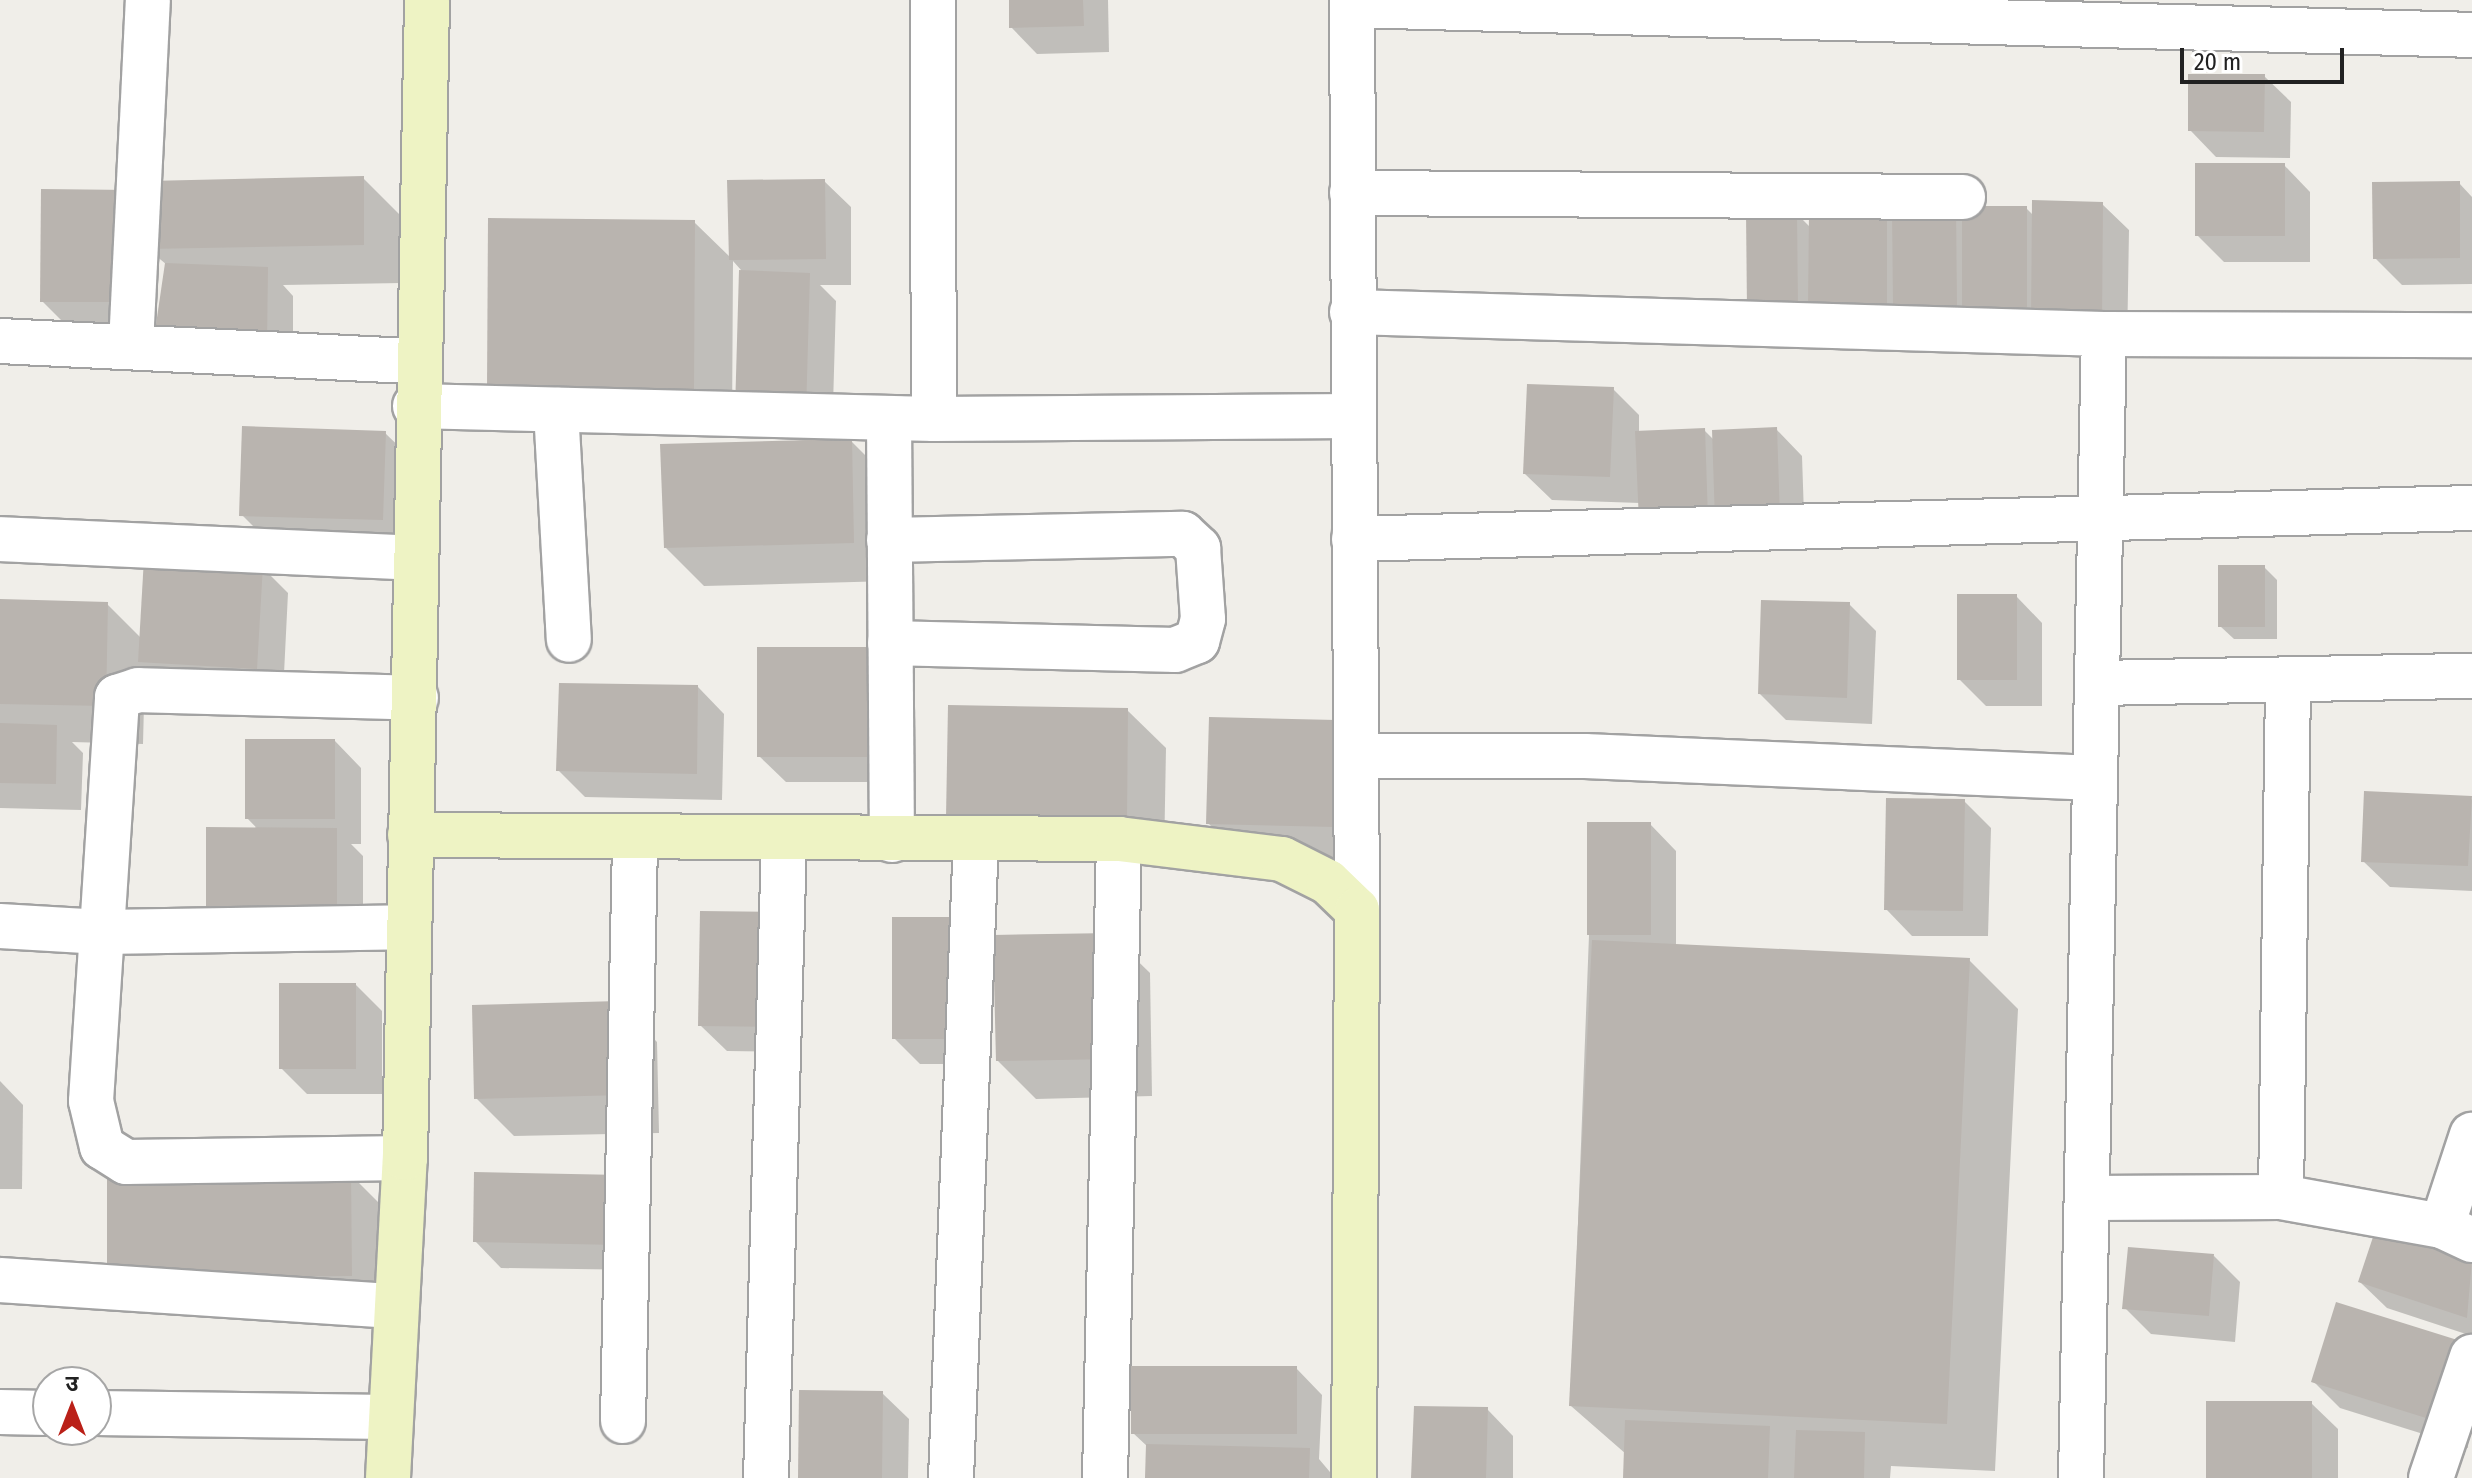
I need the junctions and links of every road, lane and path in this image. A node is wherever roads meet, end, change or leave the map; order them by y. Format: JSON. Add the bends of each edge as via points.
{"nodes":[{"id":1,"x":148,"y":0,"type":"edge"},
{"id":2,"x":427,"y":0,"type":"edge"},
{"id":3,"x":933,"y":0,"type":"edge"},
{"id":4,"x":1352,"y":3,"type":"edge"},
{"id":5,"x":2251,"y":16,"type":"edge"},
{"id":6,"x":2472,"y":35,"type":"edge"},
{"id":7,"x":1352,"y":193,"type":"junction"},
{"id":8,"x":1963,"y":197,"type":"dead end"},
{"id":9,"x":1352,"y":312,"type":"junction"},
{"id":10,"x":2104,"y":334,"type":"junction"},
{"id":11,"x":2472,"y":335,"type":"edge"},
{"id":12,"x":0,"y":341,"type":"edge"},
{"id":13,"x":131,"y":345,"type":"junction"},
{"id":14,"x":416,"y":361,"type":"junction"},
{"id":15,"x":415,"y":406,"type":"junction"},
{"id":16,"x":556,"y":410,"type":"junction"},
{"id":17,"x":1354,"y":416,"type":"junction"},
{"id":18,"x":889,"y":418,"type":"junction"},
{"id":19,"x":934,"y":419,"type":"junction"},
{"id":20,"x":2472,"y":508,"type":"edge"},
{"id":21,"x":2105,"y":522,"type":"junction"},
{"id":22,"x":0,"y":539,"type":"edge"},
{"id":23,"x":1354,"y":539,"type":"junction"},
{"id":24,"x":889,"y":540,"type":"junction"},
{"id":25,"x":414,"y":558,"type":"junction"},
{"id":26,"x":569,"y":640,"type":"dead end"},
{"id":27,"x":890,"y":643,"type":"junction"},
{"id":28,"x":2472,"y":676,"type":"edge"},
{"id":29,"x":2288,"y":680,"type":"junction"},
{"id":30,"x":2097,"y":683,"type":"junction"},
{"id":31,"x":416,"y":698,"type":"junction"},
{"id":32,"x":1358,"y":756,"type":"junction"},
{"id":33,"x":2095,"y":778,"type":"junction"},
{"id":34,"x":410,"y":835,"type":"junction"},
{"id":35,"x":976,"y":839,"type":"junction"},
{"id":36,"x":1119,"y":839,"type":"junction"},
{"id":37,"x":784,"y":840,"type":"junction"},
{"id":38,"x":892,"y":840,"type":"junction"},
{"id":39,"x":635,"y":841,"type":"junction"},
{"id":40,"x":1357,"y":910,"type":"junction"},
{"id":41,"x":0,"y":926,"type":"edge"},
{"id":42,"x":406,"y":927,"type":"junction"},
{"id":43,"x":102,"y":932,"type":"junction"},
{"id":44,"x":2472,"y":1135,"type":"edge"},
{"id":45,"x":405,"y":1158,"type":"junction"},
{"id":46,"x":2281,"y":1197,"type":"junction"},
{"id":47,"x":2089,"y":1198,"type":"junction"},
{"id":48,"x":2457,"y":1233,"type":"edge"},
{"id":49,"x":0,"y":1280,"type":"edge"},
{"id":50,"x":394,"y":1306,"type":"junction"},
{"id":51,"x":2472,"y":1357,"type":"edge"},
{"id":52,"x":0,"y":1412,"type":"edge"},
{"id":53,"x":32,"y":1413,"type":"edge"},
{"id":54,"x":112,"y":1413,"type":"edge"},
{"id":55,"x":389,"y":1417,"type":"junction"},
{"id":56,"x":623,"y":1421,"type":"dead end"},
{"id":57,"x":2445,"y":1475,"type":"edge"},
{"id":58,"x":388,"y":1478,"type":"edge"},
{"id":59,"x":766,"y":1478,"type":"edge"},
{"id":60,"x":951,"y":1478,"type":"edge"},
{"id":61,"x":1105,"y":1478,"type":"edge"},
{"id":62,"x":1354,"y":1478,"type":"edge"},
{"id":63,"x":2081,"y":1478,"type":"edge"}],
"edges":[{"from":1,"to":13,"type":"street"},
{"from":2,"to":14,"type":"street"},
{"from":3,"to":19,"type":"street"},
{"from":4,"to":5,"type":"street"},
{"from":4,"to":7,"type":"street"},
{"from":5,"to":6,"type":"street"},
{"from":7,"to":8,"type":"street"},
{"from":7,"to":9,"type":"street"},
{"from":9,"to":10,"type":"street"},
{"from":9,"to":17,"type":"street"},
{"from":10,"to":11,"type":"street"},
{"from":10,"to":21,"type":"street"},
{"from":12,"to":13,"type":"street"},
{"from":13,"to":14,"type":"street"},
{"from":14,"to":15,"type":"street"},
{"from":15,"to":16,"type":"street"},
{"from":15,"to":25,"type":"street"},
{"from":16,"to":18,"type":"street"},
{"from":16,"to":26,"type":"street"},
{"from":17,"to":19,"type":"street"},
{"from":17,"to":23,"type":"street"},
{"from":18,"to":19,"type":"street"},
{"from":18,"to":24,"type":"street"},
{"from":20,"to":21,"type":"street"},
{"from":21,"to":23,"type":"street"},
{"from":21,"to":30,"type":"street"},
{"from":22,"to":25,"type":"street"},
{"from":23,"to":32,"type":"street"},
{"from":24,"to":27,"type":"street"},
{"from":24,"to":27,"type":"street","via":[[1183,534],[1198,548],[1203,619],[1197,641],[1175,650]]},
{"from":25,"to":31,"type":"street"},
{"from":27,"to":38,"type":"street"},
{"from":28,"to":29,"type":"street"},
{"from":29,"to":30,"type":"street"},
{"from":29,"to":46,"type":"street"},
{"from":30,"to":33,"type":"street"},
{"from":31,"to":34,"type":"street"},
{"from":31,"to":43,"type":"street","via":[[138,690],[117,697]]},
{"from":32,"to":33,"type":"street","via":[[1585,756]]},
{"from":32,"to":40,"type":"street"},
{"from":33,"to":47,"type":"street"},
{"from":34,"to":39,"type":"street"},
{"from":34,"to":42,"type":"street"},
{"from":35,"to":36,"type":"street"},
{"from":35,"to":38,"type":"street"},
{"from":35,"to":60,"type":"street"},
{"from":36,"to":40,"type":"street","via":[[1282,859],[1308,868]]},
{"from":36,"to":61,"type":"street"},
{"from":37,"to":38,"type":"street"},
{"from":37,"to":39,"type":"street"},
{"from":37,"to":59,"type":"street"},
{"from":39,"to":56,"type":"street"},
{"from":40,"to":62,"type":"street"},
{"from":41,"to":43,"type":"street"},
{"from":42,"to":43,"type":"street"},
{"from":42,"to":45,"type":"street"},
{"from":43,"to":45,"type":"street","via":[[91,1101],[102,1147],[126,1162],[154,1165]]},
{"from":44,"to":48,"type":"street"},
{"from":45,"to":50,"type":"street"},
{"from":46,"to":47,"type":"street"},
{"from":46,"to":48,"type":"street"},
{"from":47,"to":63,"type":"street"},
{"from":49,"to":50,"type":"street"},
{"from":50,"to":55,"type":"street"},
{"from":51,"to":57,"type":"street"},
{"from":52,"to":53,"type":"street"},
{"from":54,"to":55,"type":"street"},
{"from":55,"to":58,"type":"street"}]}
